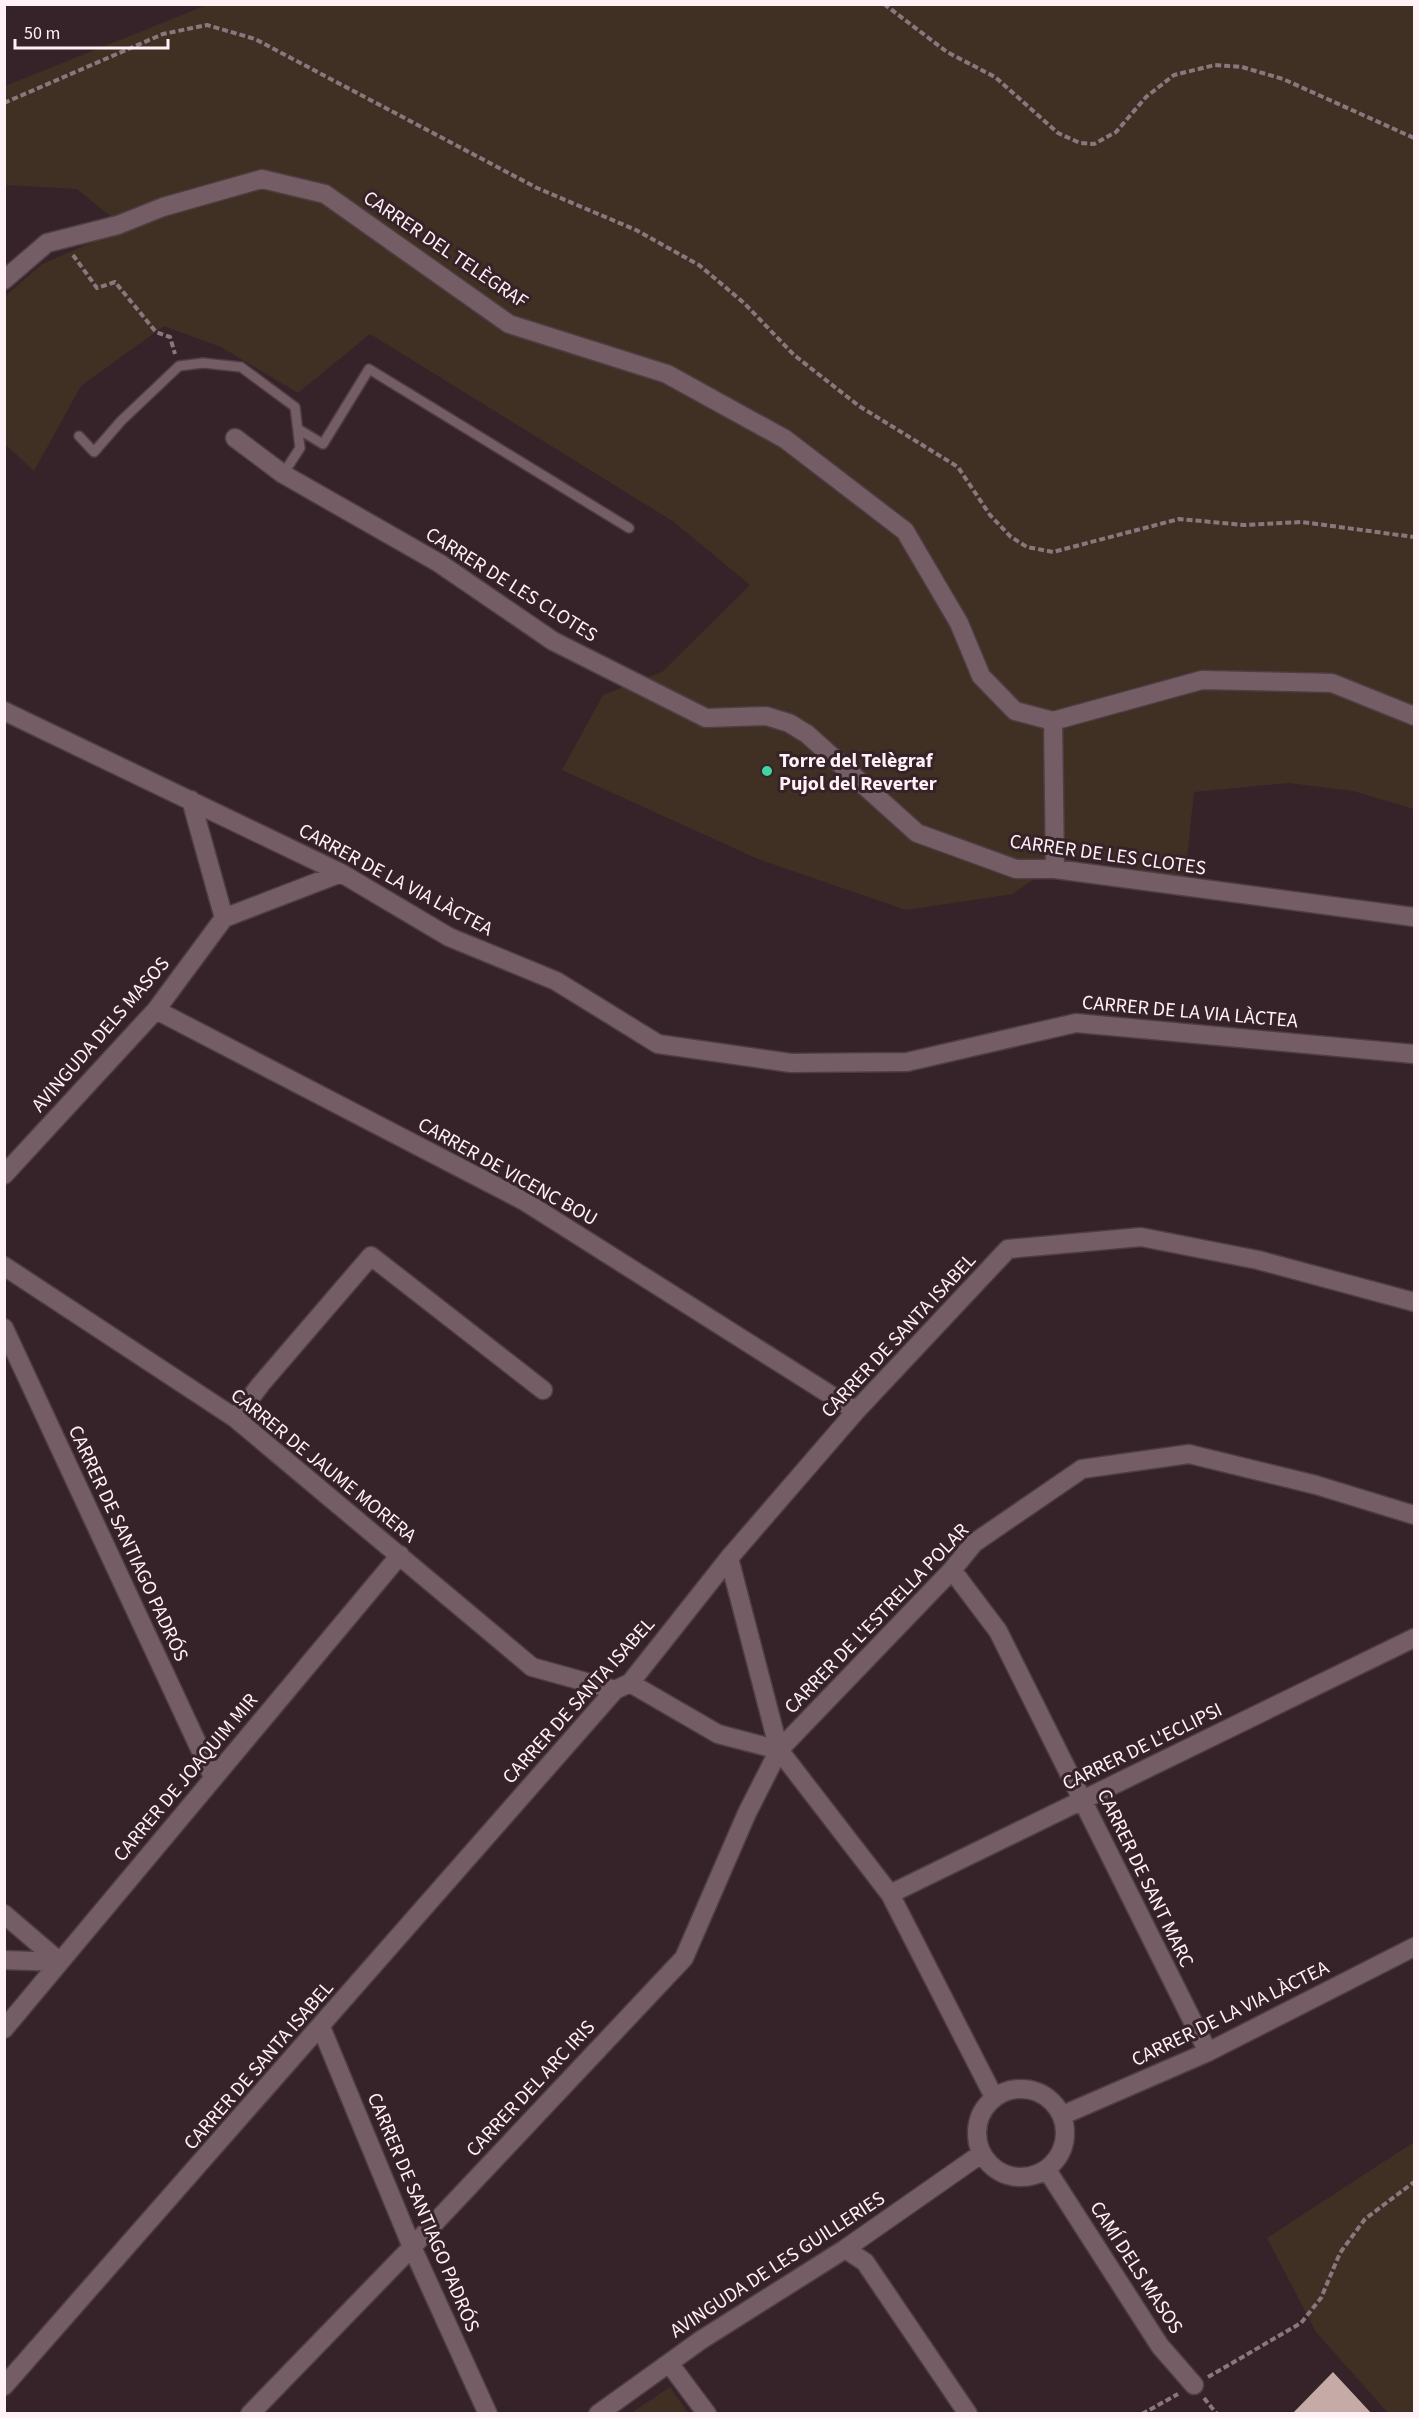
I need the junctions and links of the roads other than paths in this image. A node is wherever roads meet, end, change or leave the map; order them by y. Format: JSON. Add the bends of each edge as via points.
{"nodes":[{"id":1,"x":4,"y":280,"type":"edge"},
{"id":2,"x":298,"y":429,"type":"junction"},
{"id":3,"x":80,"y":436,"type":"dead end"},
{"id":4,"x":235,"y":438,"type":"dead end"},
{"id":5,"x":284,"y":474,"type":"junction"},
{"id":6,"x":629,"y":528,"type":"dead end"},
{"id":7,"x":4,"y":711,"type":"edge"},
{"id":8,"x":1414,"y":716,"type":"edge"},
{"id":9,"x":1053,"y":721,"type":"junction"},
{"id":10,"x":191,"y":800,"type":"junction"},
{"id":11,"x":1055,"y":869,"type":"junction"},
{"id":12,"x":341,"y":873,"type":"junction"},
{"id":13,"x":1414,"y":917,"type":"edge"},
{"id":14,"x":224,"y":918,"type":"junction"},
{"id":15,"x":156,"y":1010,"type":"junction"},
{"id":16,"x":1414,"y":1054,"type":"edge"},
{"id":17,"x":4,"y":1175,"type":"edge"},
{"id":18,"x":4,"y":1266,"type":"edge"},
{"id":19,"x":1414,"y":1302,"type":"edge"},
{"id":20,"x":4,"y":1328,"type":"edge"},
{"id":21,"x":543,"y":1390,"type":"dead end"},
{"id":22,"x":856,"y":1411,"type":"junction"},
{"id":23,"x":235,"y":1418,"type":"junction"},
{"id":24,"x":1414,"y":1515,"type":"edge"},
{"id":25,"x":400,"y":1555,"type":"junction"},
{"id":26,"x":729,"y":1558,"type":"junction"},
{"id":27,"x":952,"y":1570,"type":"junction"},
{"id":28,"x":1414,"y":1638,"type":"edge"},
{"id":29,"x":623,"y":1686,"type":"junction"},
{"id":30,"x":779,"y":1750,"type":"junction"},
{"id":31,"x":213,"y":1778,"type":"junction"},
{"id":32,"x":1083,"y":1800,"type":"junction"},
{"id":33,"x":890,"y":1894,"type":"junction"},
{"id":34,"x":4,"y":1914,"type":"edge"},
{"id":35,"x":1414,"y":1947,"type":"edge"},
{"id":36,"x":4,"y":1960,"type":"edge"},
{"id":37,"x":60,"y":1962,"type":"junction"},
{"id":38,"x":321,"y":2027,"type":"junction"},
{"id":39,"x":4,"y":2029,"type":"edge"},
{"id":40,"x":1208,"y":2052,"type":"junction"},
{"id":41,"x":994,"y":2097,"type":"junction"},
{"id":42,"x":1063,"y":2115,"type":"junction"},
{"id":43,"x":981,"y":2154,"type":"junction"},
{"id":44,"x":1047,"y":2170,"type":"junction"},
{"id":45,"x":412,"y":2247,"type":"junction"},
{"id":46,"x":845,"y":2249,"type":"junction"},
{"id":47,"x":669,"y":2362,"type":"junction"},
{"id":48,"x":1194,"y":2385,"type":"road end"},
{"id":49,"x":4,"y":2386,"type":"edge"},
{"id":50,"x":250,"y":2414,"type":"edge"},
{"id":51,"x":488,"y":2414,"type":"edge"},
{"id":52,"x":598,"y":2414,"type":"edge"},
{"id":53,"x":706,"y":2414,"type":"edge"},
{"id":54,"x":968,"y":2414,"type":"edge"}],
"edges":[{"from":1,"to":9,"type":"street","name":"CARRER DEL TELÈGRAF","via":[[47,243],[118,225],[163,207],[262,179],[325,194],[509,324],[667,374],[785,439],[905,531],[959,624],[981,676],[1015,711]]},
{"from":2,"to":3,"type":"lane","via":[[295,407],[241,367],[203,363],[179,366],[94,452]]},
{"from":2,"to":5,"type":"lane","via":[[300,448]]},
{"from":2,"to":6,"type":"lane","via":[[323,444],[369,369]]},
{"from":4,"to":5,"type":"street","name":"CARRER DE LES CLOTES"},
{"from":5,"to":11,"type":"street","name":"CARRER DE LES CLOTES","via":[[440,563],[553,641],[706,718],[766,716],[789,723],[807,734],[917,834],[1016,869]]},
{"from":7,"to":10,"type":"street","name":"CARRER DE LA VIA LÀCTEA"},
{"from":8,"to":9,"type":"street","via":[[1332,683],[1202,680]]},
{"from":9,"to":11,"type":"street"},
{"from":10,"to":12,"type":"street","name":"CARRER DE LA VIA LÀCTEA"},
{"from":10,"to":14,"type":"street"},
{"from":11,"to":13,"type":"street","name":"CARRER DE LES CLOTES"},
{"from":12,"to":14,"type":"street"},
{"from":12,"to":16,"type":"street","name":"CARRER DE LA VIA LÀCTEA","via":[[450,937],[556,981],[658,1044],[791,1063],[907,1062],[1076,1023]]},
{"from":14,"to":15,"type":"street","name":"AVINGUDA DELS MASOS"},
{"from":15,"to":17,"type":"street","name":"AVINGUDA DELS MASOS"},
{"from":15,"to":22,"type":"street","name":"CARRER DE VICENC BOU","via":[[524,1201]]},
{"from":18,"to":23,"type":"street","name":"CARRER DE JAUME MORERA"},
{"from":19,"to":22,"type":"street","name":"CARRER DE SANTA ISABEL","via":[[1258,1260],[1141,1237],[1008,1249]]},
{"from":20,"to":31,"type":"street","name":"CARRER DE SANTIAGO PADRÓS"},
{"from":21,"to":23,"type":"street","via":[[371,1256]]},
{"from":22,"to":26,"type":"street","name":"CARRER DE SANTA ISABEL"},
{"from":23,"to":25,"type":"street","name":"CARRER DE JAUME MORERA"},
{"from":24,"to":27,"type":"street","name":"CARRER DE L'ESTRELLA POLAR","via":[[1316,1485],[1189,1454],[1082,1469],[974,1543]]},
{"from":25,"to":29,"type":"street","name":"CARRER DE JAUME MORERA","via":[[532,1667]]},
{"from":25,"to":31,"type":"street","name":"CARRER DE JOAQUIM MIR"},
{"from":26,"to":29,"type":"street","name":"CARRER DE SANTA ISABEL"},
{"from":26,"to":30,"type":"street"},
{"from":27,"to":30,"type":"street","name":"CARRER DE L'ESTRELLA POLAR"},
{"from":27,"to":32,"type":"street","name":"CARRER DE SANT MARC","via":[[998,1631]]},
{"from":28,"to":32,"type":"street","name":"CARRER DE L'ECLIPSI"},
{"from":29,"to":30,"type":"street","name":"CARRER DE JAUME MORERA","via":[[718,1734]]},
{"from":29,"to":38,"type":"street","name":"CARRER DE SANTA ISABEL"},
{"from":30,"to":33,"type":"street"},
{"from":30,"to":45,"type":"street","name":"CARRER DEL ARC IRIS","via":[[684,1958]]},
{"from":31,"to":37,"type":"street","name":"CARRER DE JOAQUIM MIR"},
{"from":32,"to":33,"type":"street","name":"CARRER DE L'ECLIPSI"},
{"from":32,"to":40,"type":"street","name":"CARRER DE SANT MARC"},
{"from":33,"to":41,"type":"street"},
{"from":34,"to":37,"type":"street"},
{"from":35,"to":40,"type":"street","name":"CARRER DE LA VIA LÀCTEA"},
{"from":36,"to":37,"type":"street"},
{"from":37,"to":39,"type":"street","name":"CARRER DE JOAQUIM MIR"},
{"from":38,"to":45,"type":"street","name":"CARRER DE SANTIAGO PADRÓS"},
{"from":38,"to":49,"type":"street","name":"CARRER DE SANTA ISABEL"},
{"from":40,"to":42,"type":"street","name":"CARRER DE LA VIA LÀCTEA"},
{"from":41,"to":42,"type":"street","via":[[1018,2088],[1035,2090],[1053,2101]]},
{"from":41,"to":43,"type":"street","via":[[983,2109],[976,2129]]},
{"from":42,"to":44,"type":"street","via":[[1064,2147]]},
{"from":43,"to":44,"type":"street","via":[[993,2168],[1006,2175],[1020,2178]]},
{"from":43,"to":46,"type":"street","name":"AVINGUDA DE LES GUILLERIES"},
{"from":44,"to":48,"type":"street","name":"CAMÍ DELS MASOS","via":[[1160,2346]]},
{"from":45,"to":50,"type":"street","name":"CARRER DEL ARC IRIS"},
{"from":45,"to":51,"type":"street","name":"CARRER DE SANTIAGO PADRÓS"},
{"from":46,"to":47,"type":"street","name":"AVINGUDA DE LES GUILLERIES"},
{"from":46,"to":54,"type":"street","via":[[865,2262]]},
{"from":47,"to":52,"type":"street","name":"AVINGUDA DE LES GUILLERIES"},
{"from":47,"to":53,"type":"street"}]}
